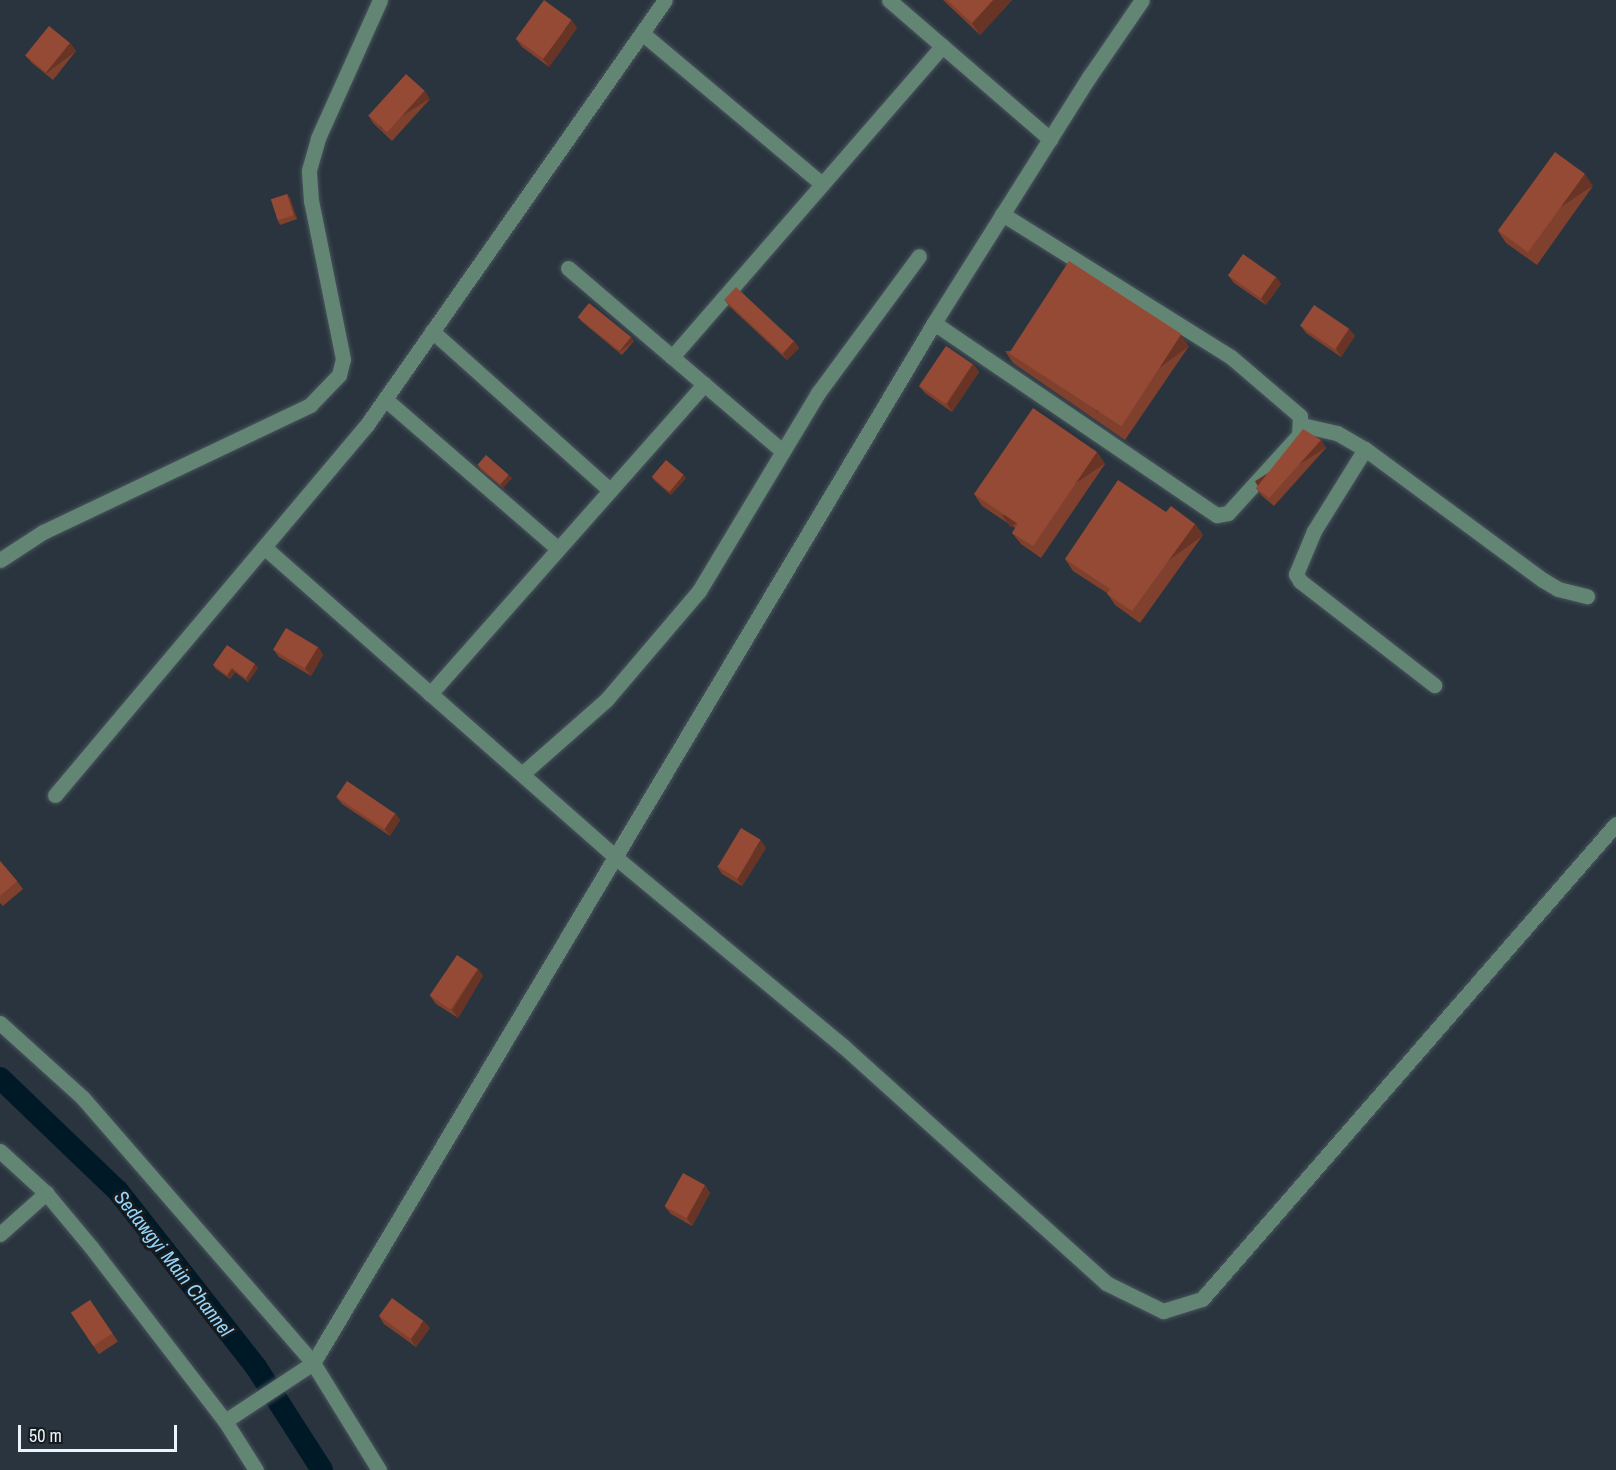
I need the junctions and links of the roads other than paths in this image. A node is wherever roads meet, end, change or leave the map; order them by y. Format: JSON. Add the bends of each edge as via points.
{"nodes":[{"id":1,"x":380,"y":0,"type":"edge"},
{"id":2,"x":665,"y":0,"type":"edge"},
{"id":3,"x":889,"y":0,"type":"edge"},
{"id":4,"x":1143,"y":0,"type":"edge"},
{"id":5,"x":642,"y":33,"type":"junction"},
{"id":6,"x":942,"y":46,"type":"junction"},
{"id":7,"x":1050,"y":139,"type":"junction"},
{"id":8,"x":822,"y":184,"type":"junction"},
{"id":9,"x":1002,"y":214,"type":"junction"},
{"id":10,"x":919,"y":256,"type":"dead end"},
{"id":11,"x":568,"y":268,"type":"dead end"},
{"id":12,"x":934,"y":323,"type":"junction"},
{"id":13,"x":432,"y":331,"type":"junction"},
{"id":14,"x":672,"y":357,"type":"junction"},
{"id":15,"x":704,"y":384,"type":"junction"},
{"id":16,"x":385,"y":399,"type":"junction"},
{"id":17,"x":1302,"y":425,"type":"junction"},
{"id":18,"x":1365,"y":449,"type":"junction"},
{"id":19,"x":782,"y":451,"type":"junction"},
{"id":20,"x":610,"y":490,"type":"junction"},
{"id":21,"x":264,"y":547,"type":"junction"},
{"id":22,"x":558,"y":549,"type":"junction"},
{"id":23,"x":0,"y":560,"type":"edge"},
{"id":24,"x":1587,"y":596,"type":"dead end"},
{"id":25,"x":1434,"y":685,"type":"dead end"},
{"id":26,"x":430,"y":694,"type":"junction"},
{"id":27,"x":522,"y":774,"type":"junction"},
{"id":28,"x":56,"y":795,"type":"dead end"},
{"id":29,"x":1616,"y":824,"type":"edge"},
{"id":30,"x":614,"y":856,"type":"junction"},
{"id":31,"x":0,"y":1023,"type":"edge"},
{"id":32,"x":0,"y":1151,"type":"edge"},
{"id":33,"x":46,"y":1193,"type":"junction"},
{"id":34,"x":0,"y":1233,"type":"edge"},
{"id":35,"x":313,"y":1363,"type":"junction"},
{"id":36,"x":225,"y":1421,"type":"junction"},
{"id":37,"x":256,"y":1470,"type":"edge"},
{"id":38,"x":380,"y":1470,"type":"edge"}],
"edges":[{"from":1,"to":23,"type":"street","via":[[318,138],[309,170],[311,201],[343,359],[339,375],[310,405],[43,532]]},
{"from":2,"to":5,"type":"street"},
{"from":3,"to":6,"type":"street"},
{"from":4,"to":7,"type":"street"},
{"from":5,"to":8,"type":"street"},
{"from":5,"to":13,"type":"street"},
{"from":6,"to":7,"type":"street"},
{"from":6,"to":8,"type":"street"},
{"from":7,"to":9,"type":"street"},
{"from":8,"to":14,"type":"street"},
{"from":9,"to":12,"type":"street"},
{"from":9,"to":17,"type":"street","via":[[1231,357],[1300,416]]},
{"from":10,"to":19,"type":"street","via":[[818,393]]},
{"from":11,"to":14,"type":"street"},
{"from":12,"to":17,"type":"street","via":[[1217,515],[1228,513],[1299,435]]},
{"from":12,"to":30,"type":"street"},
{"from":13,"to":16,"type":"street"},
{"from":13,"to":20,"type":"street"},
{"from":14,"to":15,"type":"street"},
{"from":15,"to":19,"type":"street"},
{"from":15,"to":20,"type":"street"},
{"from":16,"to":21,"type":"street"},
{"from":16,"to":22,"type":"street"},
{"from":17,"to":18,"type":"street","via":[[1337,433]]},
{"from":18,"to":24,"type":"street","via":[[1543,580],[1567,592]]},
{"from":18,"to":25,"type":"street","via":[[1314,531],[1296,574]]},
{"from":19,"to":27,"type":"street","via":[[699,591],[607,699]]},
{"from":20,"to":22,"type":"street"},
{"from":21,"to":26,"type":"street"},
{"from":21,"to":28,"type":"street"},
{"from":22,"to":26,"type":"street"},
{"from":26,"to":27,"type":"street"},
{"from":27,"to":30,"type":"street"},
{"from":29,"to":30,"type":"street","via":[[1202,1299],[1163,1311],[1106,1283],[843,1046]]},
{"from":30,"to":35,"type":"street"},
{"from":31,"to":35,"type":"street","via":[[82,1098]]},
{"from":32,"to":33,"type":"street"},
{"from":33,"to":34,"type":"street"},
{"from":33,"to":36,"type":"street"},
{"from":35,"to":36,"type":"street"},
{"from":35,"to":38,"type":"street"},
{"from":36,"to":37,"type":"street"}]}
